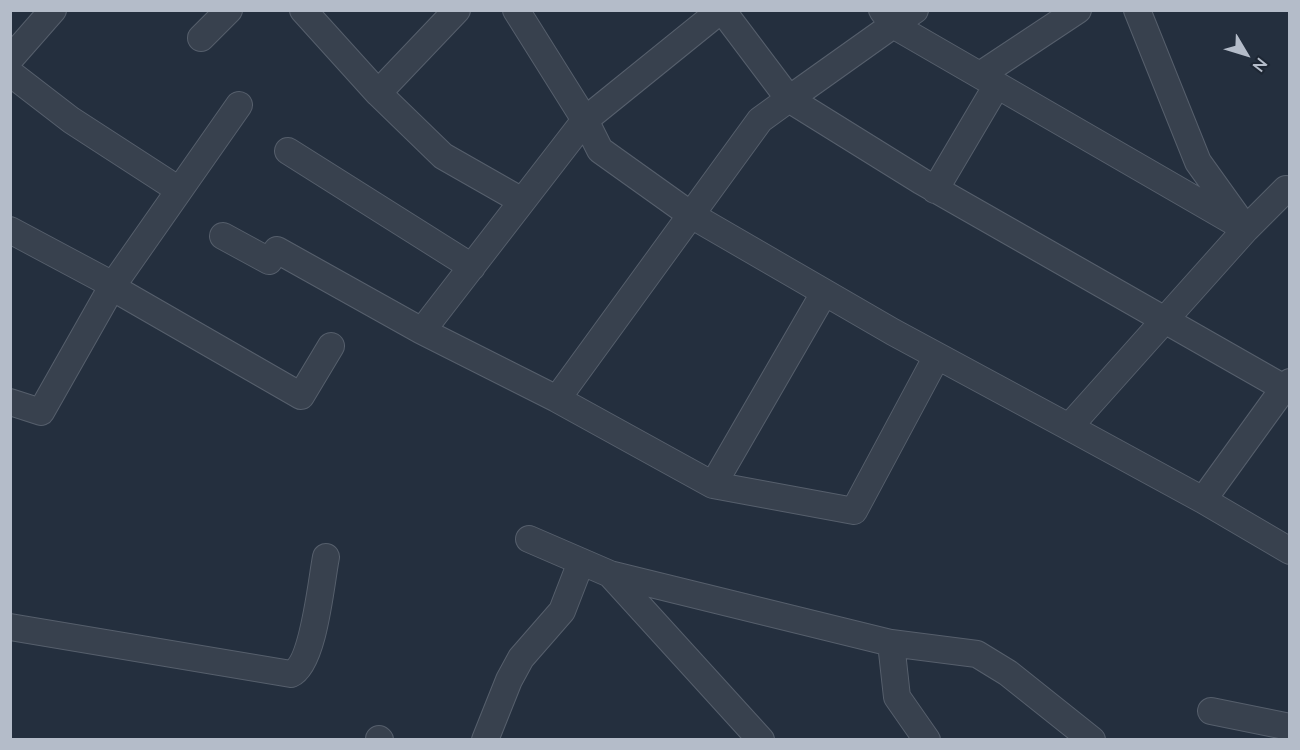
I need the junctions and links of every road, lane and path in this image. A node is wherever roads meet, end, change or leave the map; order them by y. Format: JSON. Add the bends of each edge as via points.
{"nodes":[{"id":1,"x":53,"y":10,"type":"edge"},
{"id":2,"x":229,"y":10,"type":"edge"},
{"id":3,"x":303,"y":10,"type":"edge"},
{"id":4,"x":457,"y":10,"type":"edge"},
{"id":5,"x":516,"y":10,"type":"edge"},
{"id":6,"x":722,"y":10,"type":"edge"},
{"id":7,"x":915,"y":10,"type":"edge"},
{"id":8,"x":1078,"y":10,"type":"edge"},
{"id":9,"x":1137,"y":10,"type":"edge"},
{"id":10,"x":887,"y":18,"type":"edge"},
{"id":11,"x":201,"y":38,"type":"dead end"},
{"id":12,"x":10,"y":58,"type":"edge"},
{"id":13,"x":10,"y":72,"type":"edge"},
{"id":14,"x":989,"y":80,"type":"junction"},
{"id":15,"x":378,"y":93,"type":"junction"},
{"id":16,"x":789,"y":99,"type":"junction"},
{"id":17,"x":239,"y":105,"type":"dead end"},
{"id":18,"x":585,"y":120,"type":"junction"},
{"id":19,"x":288,"y":151,"type":"dead end"},
{"id":20,"x":179,"y":190,"type":"junction"},
{"id":21,"x":935,"y":190,"type":"junction"},
{"id":22,"x":1288,"y":190,"type":"edge"},
{"id":23,"x":522,"y":201,"type":"junction"},
{"id":24,"x":691,"y":215,"type":"junction"},
{"id":25,"x":1246,"y":229,"type":"junction"},
{"id":26,"x":11,"y":232,"type":"edge"},
{"id":27,"x":223,"y":236,"type":"dead end"},
{"id":28,"x":472,"y":267,"type":"junction"},
{"id":29,"x":113,"y":285,"type":"junction"},
{"id":30,"x":824,"y":292,"type":"junction"},
{"id":31,"x":1163,"y":319,"type":"junction"},
{"id":32,"x":422,"y":331,"type":"junction"},
{"id":33,"x":331,"y":346,"type":"dead end"},
{"id":34,"x":937,"y":356,"type":"junction"},
{"id":35,"x":1287,"y":385,"type":"edge"},
{"id":36,"x":557,"y":399,"type":"junction"},
{"id":37,"x":10,"y":402,"type":"edge"},
{"id":38,"x":1069,"y":427,"type":"junction"},
{"id":39,"x":713,"y":485,"type":"junction"},
{"id":40,"x":1203,"y":500,"type":"junction"},
{"id":41,"x":529,"y":539,"type":"dead end"},
{"id":42,"x":1290,"y":551,"type":"edge"},
{"id":43,"x":326,"y":557,"type":"dead end"},
{"id":44,"x":581,"y":562,"type":"junction"},
{"id":45,"x":610,"y":574,"type":"junction"},
{"id":46,"x":10,"y":627,"type":"edge"},
{"id":47,"x":891,"y":643,"type":"junction"},
{"id":48,"x":1211,"y":711,"type":"dead end"},
{"id":49,"x":1290,"y":727,"type":"edge"},
{"id":50,"x":485,"y":740,"type":"edge"},
{"id":51,"x":761,"y":740,"type":"edge"},
{"id":52,"x":927,"y":740,"type":"edge"},
{"id":53,"x":1092,"y":740,"type":"edge"}],
"edges":[{"from":1,"to":12,"type":"street"},
{"from":2,"to":11,"type":"street"},
{"from":3,"to":15,"type":"street"},
{"from":4,"to":15,"type":"street"},
{"from":5,"to":18,"type":"street"},
{"from":6,"to":16,"type":"street"},
{"from":6,"to":18,"type":"street"},
{"from":7,"to":10,"type":"street"},
{"from":8,"to":14,"type":"street"},
{"from":9,"to":25,"type":"street","via":[[1198,162]]},
{"from":10,"to":14,"type":"street"},
{"from":10,"to":16,"type":"street"},
{"from":13,"to":20,"type":"street","via":[[71,120]]},
{"from":14,"to":21,"type":"street"},
{"from":14,"to":25,"type":"street"},
{"from":15,"to":23,"type":"street","via":[[443,156]]},
{"from":16,"to":21,"type":"street"},
{"from":16,"to":24,"type":"street","via":[[760,120]]},
{"from":17,"to":20,"type":"street"},
{"from":18,"to":23,"type":"street"},
{"from":18,"to":24,"type":"street","via":[[600,150]]},
{"from":19,"to":28,"type":"street"},
{"from":20,"to":29,"type":"street"},
{"from":21,"to":31,"type":"street"},
{"from":22,"to":25,"type":"street"},
{"from":23,"to":28,"type":"street"},
{"from":24,"to":30,"type":"street"},
{"from":24,"to":36,"type":"street"},
{"from":25,"to":31,"type":"street"},
{"from":26,"to":29,"type":"street"},
{"from":27,"to":32,"type":"street","via":[[269,261],[277,250]]},
{"from":28,"to":32,"type":"street"},
{"from":29,"to":33,"type":"street","via":[[301,396]]},
{"from":29,"to":37,"type":"street","via":[[41,412]]},
{"from":30,"to":34,"type":"street"},
{"from":30,"to":39,"type":"street"},
{"from":31,"to":35,"type":"street"},
{"from":31,"to":38,"type":"street"},
{"from":32,"to":36,"type":"street"},
{"from":34,"to":38,"type":"street"},
{"from":34,"to":39,"type":"street","via":[[854,511]]},
{"from":35,"to":40,"type":"street"},
{"from":36,"to":39,"type":"street"},
{"from":38,"to":40,"type":"street"},
{"from":40,"to":42,"type":"street"},
{"from":41,"to":44,"type":"street"},
{"from":43,"to":46,"type":"street","via":[[307,656],[298,671],[291,674]]},
{"from":44,"to":45,"type":"street"},
{"from":44,"to":50,"type":"street","via":[[562,611],[521,658],[509,680]]},
{"from":45,"to":47,"type":"street"},
{"from":45,"to":51,"type":"street"},
{"from":47,"to":52,"type":"street","via":[[897,697]]},
{"from":47,"to":53,"type":"street","via":[[977,654],[1008,673]]},
{"from":48,"to":49,"type":"street"}]}
